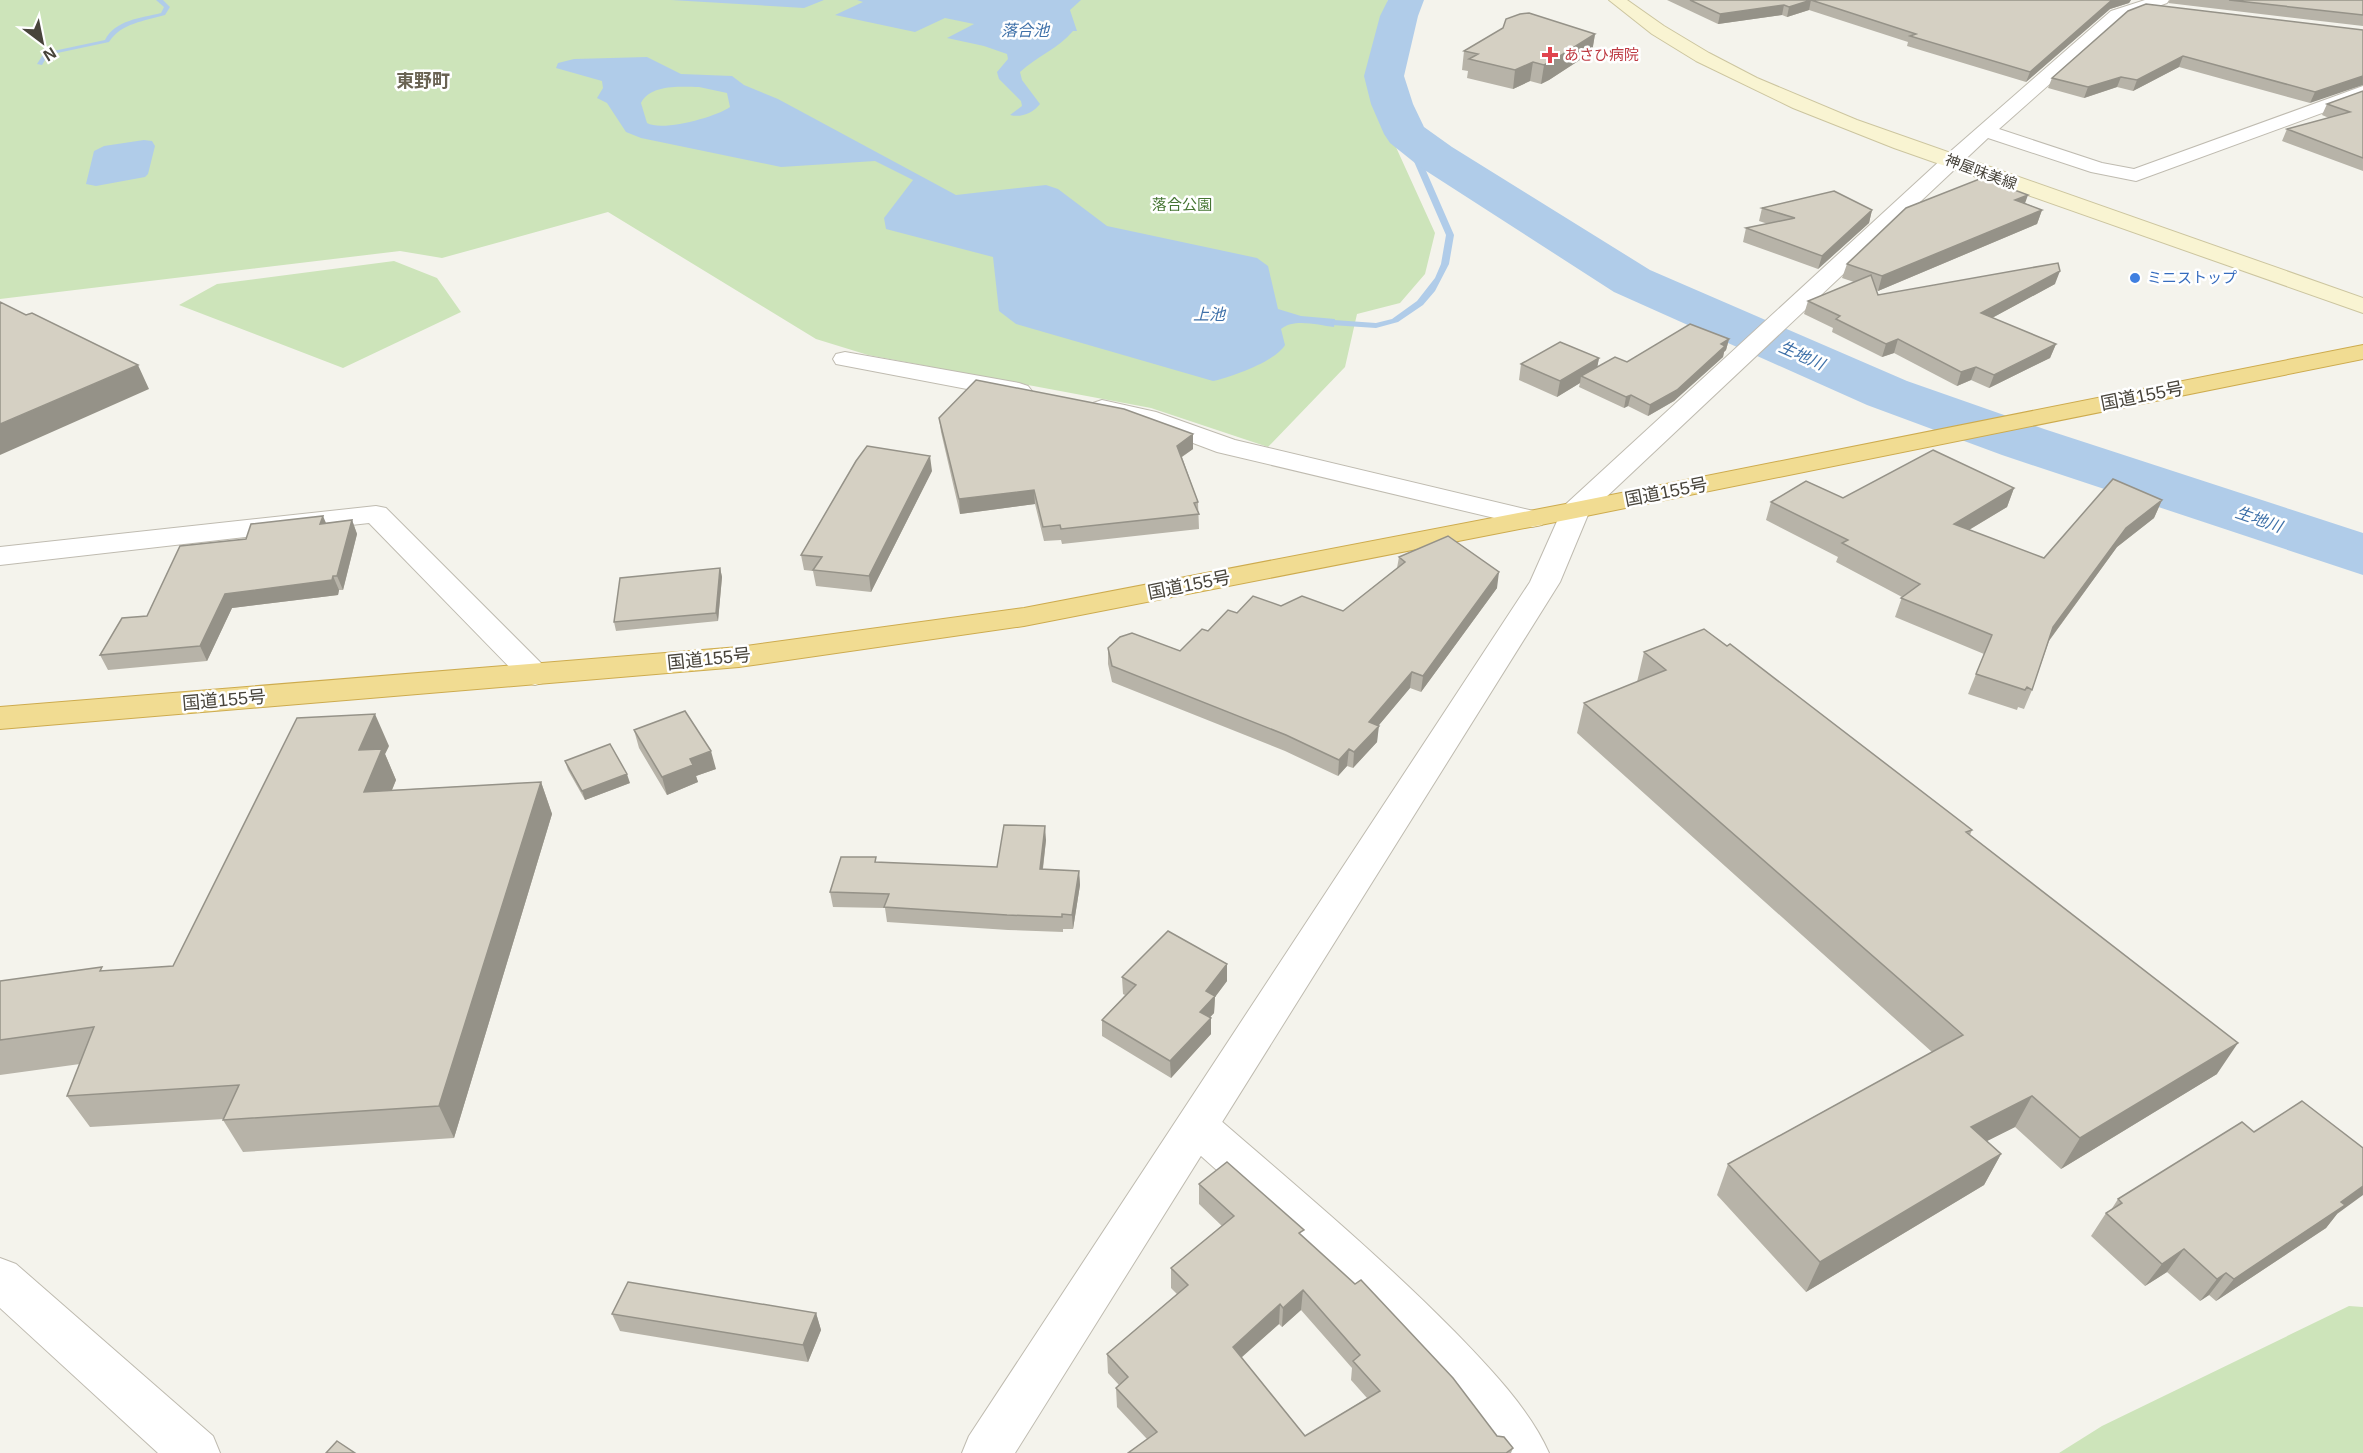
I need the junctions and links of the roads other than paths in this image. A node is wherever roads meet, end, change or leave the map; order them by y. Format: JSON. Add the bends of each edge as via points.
{"nodes":[{"id":1,"x":1617,"y":0,"type":"edge"},
{"id":2,"x":2136,"y":4,"type":"edge"},
{"id":3,"x":2168,"y":6,"type":"edge"},
{"id":4,"x":2363,"y":92,"type":"edge"},
{"id":5,"x":1986,"y":131,"type":"junction"},
{"id":6,"x":1951,"y":161,"type":"junction"},
{"id":7,"x":2363,"y":306,"type":"edge"},
{"id":8,"x":2363,"y":352,"type":"edge"},
{"id":9,"x":845,"y":359,"type":"dead end"},
{"id":10,"x":1047,"y":397,"type":"edge"},
{"id":11,"x":1080,"y":404,"type":"edge"},
{"id":12,"x":1576,"y":510,"type":"junction"},
{"id":13,"x":1532,"y":519,"type":"junction"},
{"id":14,"x":0,"y":556,"type":"edge"},
{"id":15,"x":535,"y":675,"type":"junction"},
{"id":16,"x":0,"y":718,"type":"edge"},
{"id":17,"x":1197,"y":1126,"type":"junction"},
{"id":18,"x":0,"y":1279,"type":"edge"},
{"id":19,"x":195,"y":1453,"type":"edge"},
{"id":20,"x":987,"y":1453,"type":"edge"},
{"id":21,"x":1524,"y":1453,"type":"edge"}],
"edges":[{"from":1,"to":6,"type":"main road","name":"神屋味美線","via":[[1641,19],[1744,77],[1807,106]]},
{"from":2,"to":3,"type":"street"},
{"from":2,"to":5,"type":"street","via":[[2118,15]]},
{"from":4,"to":5,"type":"street","via":[[2136,175],[2098,168]]},
{"from":5,"to":6,"type":"street"},
{"from":6,"to":7,"type":"main road","name":"神屋味美線"},
{"from":6,"to":12,"type":"street"},
{"from":8,"to":12,"type":"highway","name":"国道155号"},
{"from":9,"to":10,"type":"street"},
{"from":11,"to":13,"type":"street","via":[[1147,417],[1226,446]]},
{"from":12,"to":13,"type":"highway","name":"国道155号"},
{"from":12,"to":17,"type":"street","via":[[1545,582]]},
{"from":13,"to":15,"type":"highway","name":"国道155号","via":[[1024,617],[739,657]]},
{"from":14,"to":15,"type":"street","via":[[376,514]]},
{"from":15,"to":16,"type":"highway","name":"国道155号"},
{"from":17,"to":20,"type":"street"},
{"from":17,"to":21,"type":"street","via":[[1376,1283],[1468,1379]]},
{"from":18,"to":19,"type":"street"}]}
